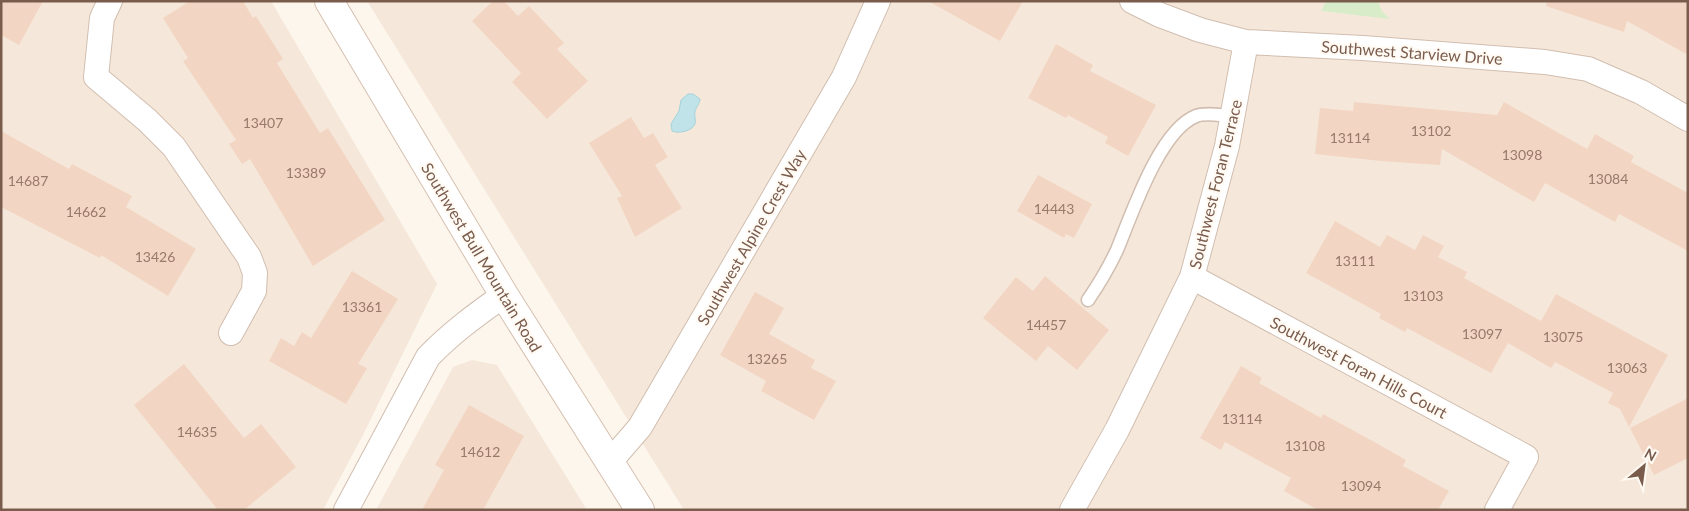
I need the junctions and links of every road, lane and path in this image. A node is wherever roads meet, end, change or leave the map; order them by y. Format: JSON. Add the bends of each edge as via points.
{"nodes":[{"id":1,"x":110,"y":1,"type":"edge"},
{"id":2,"x":329,"y":1,"type":"edge"},
{"id":3,"x":878,"y":1,"type":"edge"},
{"id":4,"x":1132,"y":1,"type":"edge"},
{"id":5,"x":1246,"y":42,"type":"junction"},
{"id":6,"x":1234,"y":116,"type":"junction"},
{"id":7,"x":1688,"y":119,"type":"edge"},
{"id":8,"x":1192,"y":277,"type":"junction"},
{"id":9,"x":504,"y":295,"type":"junction"},
{"id":10,"x":1088,"y":300,"type":"dead end"},
{"id":11,"x":231,"y":333,"type":"dead end"},
{"id":12,"x":609,"y":463,"type":"junction"},
{"id":13,"x":346,"y":510,"type":"edge"},
{"id":14,"x":640,"y":510,"type":"edge"},
{"id":15,"x":1072,"y":510,"type":"edge"},
{"id":16,"x":1497,"y":510,"type":"edge"}],
"edges":[{"from":1,"to":11,"type":"street","via":[[102,18],[96,77],[174,147],[249,257],[256,273],[254,291]]},
{"from":2,"to":9,"type":"main road","name":"Southwest Bull Mountain Road"},
{"from":3,"to":12,"type":"street","name":"Southwest Alpine Crest Way","via":[[844,77],[640,427]]},
{"from":4,"to":5,"type":"street","name":"Southwest Starview Drive","via":[[1200,30]]},
{"from":5,"to":6,"type":"street","name":"Southwest Foran Terrace"},
{"from":5,"to":7,"type":"street","name":"Southwest Starview Drive","via":[[1545,62],[1588,69],[1641,92]]},
{"from":6,"to":8,"type":"street","name":"Southwest Foran Terrace"},
{"from":6,"to":10,"type":"lane","via":[[1198,115],[1172,135],[1142,189],[1116,252]]},
{"from":8,"to":15,"type":"street","name":"Southwest Foran Terrace","via":[[1117,430]]},
{"from":8,"to":16,"type":"street","name":"Southwest Foran Hills Court","via":[[1526,457]]},
{"from":9,"to":12,"type":"main road","name":"Southwest Bull Mountain Road"},
{"from":9,"to":13,"type":"street","via":[[465,323],[428,357]]},
{"from":12,"to":14,"type":"main road","name":"Southwest Bull Mountain Road"}]}
